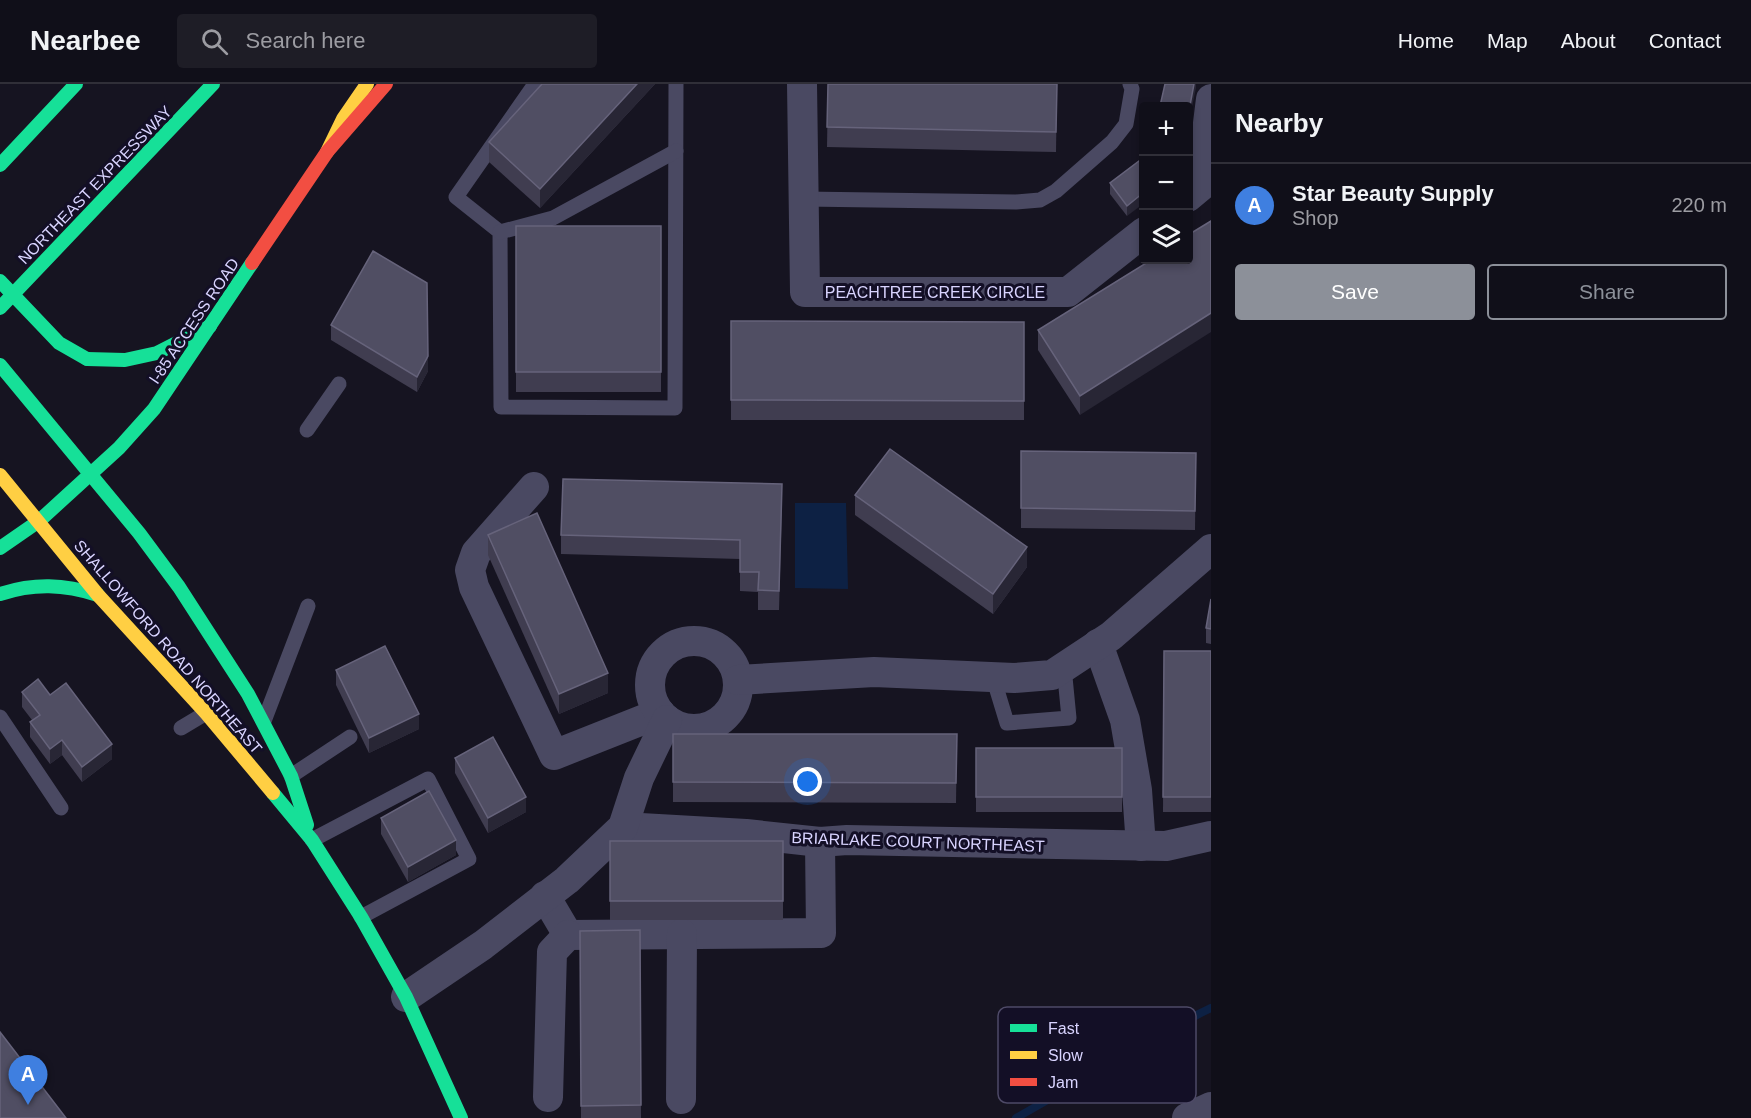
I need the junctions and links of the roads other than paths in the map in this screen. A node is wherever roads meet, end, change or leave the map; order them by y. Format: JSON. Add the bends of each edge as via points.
{"nodes":[{"id":1,"x":76,"y":84,"type":"edge"},
{"id":2,"x":213,"y":84,"type":"edge"},
{"id":3,"x":367,"y":84,"type":"edge"},
{"id":4,"x":386,"y":84,"type":"edge"},
{"id":5,"x":535,"y":84,"type":"edge"},
{"id":6,"x":676,"y":84,"type":"edge"},
{"id":7,"x":802,"y":84,"type":"edge"},
{"id":8,"x":1130,"y":84,"type":"edge"},
{"id":9,"x":1211,"y":99,"type":"edge"},
{"id":10,"x":676,"y":151,"type":"junction"},
{"id":11,"x":327,"y":152,"type":"junction"},
{"id":12,"x":0,"y":165,"type":"edge"},
{"id":13,"x":1193,"y":193,"type":"edge"},
{"id":14,"x":804,"y":199,"type":"junction"},
{"id":15,"x":500,"y":232,"type":"junction"},
{"id":16,"x":1139,"y":235,"type":"edge"},
{"id":17,"x":0,"y":281,"type":"edge"},
{"id":18,"x":0,"y":308,"type":"edge"},
{"id":19,"x":212,"y":326,"type":"junction"},
{"id":20,"x":0,"y":365,"type":"edge"},
{"id":21,"x":339,"y":384,"type":"dead end"},
{"id":22,"x":307,"y":430,"type":"dead end"},
{"id":23,"x":91,"y":474,"type":"junction"},
{"id":24,"x":0,"y":475,"type":"edge"},
{"id":25,"x":534,"y":487,"type":"dead end"},
{"id":26,"x":39,"y":521,"type":"junction"},
{"id":27,"x":0,"y":548,"type":"edge"},
{"id":28,"x":1211,"y":549,"type":"edge"},
{"id":29,"x":0,"y":594,"type":"edge"},
{"id":30,"x":98,"y":595,"type":"junction"},
{"id":31,"x":308,"y":606,"type":"dead end"},
{"id":32,"x":1098,"y":644,"type":"junction"},
{"id":33,"x":1064,"y":667,"type":"junction"},
{"id":34,"x":993,"y":677,"type":"junction"},
{"id":35,"x":738,"y":680,"type":"junction"},
{"id":36,"x":206,"y":712,"type":"junction"},
{"id":37,"x":0,"y":717,"type":"edge"},
{"id":38,"x":664,"y":717,"type":"junction"},
{"id":39,"x":263,"y":723,"type":"junction"},
{"id":40,"x":181,"y":728,"type":"dead end"},
{"id":41,"x":350,"y":736,"type":"dead end"},
{"id":42,"x":291,"y":776,"type":"junction"},
{"id":43,"x":61,"y":808,"type":"dead end"},
{"id":44,"x":623,"y":827,"type":"junction"},
{"id":45,"x":1211,"y":836,"type":"edge"},
{"id":46,"x":312,"y":840,"type":"junction"},
{"id":47,"x":820,"y":842,"type":"junction"},
{"id":48,"x":1141,"y":846,"type":"junction"},
{"id":49,"x":545,"y":896,"type":"junction"},
{"id":50,"x":361,"y":917,"type":"junction"},
{"id":51,"x":682,"y":934,"type":"junction"},
{"id":52,"x":568,"y":935,"type":"junction"},
{"id":53,"x":406,"y":998,"type":"junction"},
{"id":54,"x":548,"y":1096,"type":"dead end"},
{"id":55,"x":681,"y":1099,"type":"dead end"},
{"id":56,"x":1211,"y":1107,"type":"edge"},
{"id":57,"x":461,"y":1118,"type":"edge"},
{"id":58,"x":1187,"y":1118,"type":"edge"}],
"edges":[{"from":1,"to":12,"type":"main road"},
{"from":2,"to":18,"type":"main road","name":"NORTHEAST EXPRESSWAY"},
{"from":3,"to":11,"type":"main road"},
{"from":4,"to":11,"type":"main road","name":"I-85 ACCESS ROAD"},
{"from":5,"to":15,"type":"lane","via":[[456,197]]},
{"from":6,"to":10,"type":"lane"},
{"from":7,"to":14,"type":"street","name":"PEACHTREE CREEK CIRCLE"},
{"from":8,"to":14,"type":"lane","via":[[1126,124],[1112,142],[1056,192],[1040,200]]},
{"from":9,"to":13,"type":"street","via":[[1200,187]]},
{"from":10,"to":15,"type":"lane","via":[[553,218]]},
{"from":10,"to":15,"type":"lane","via":[[675,408],[501,407]]},
{"from":11,"to":19,"type":"main road","name":"I-85 ACCESS ROAD"},
{"from":14,"to":16,"type":"street","name":"PEACHTREE CREEK CIRCLE","via":[[805,292],[1068,292]]},
{"from":17,"to":19,"type":"main road","bridge":true,"via":[[58,343],[87,359],[125,360],[157,352]]},
{"from":19,"to":23,"type":"main road","name":"I-85 ACCESS ROAD","via":[[154,409]]},
{"from":20,"to":23,"type":"main road","name":"SHALLOWFORD ROAD NORTHEAST"},
{"from":21,"to":22,"type":"lane"},
{"from":23,"to":26,"type":"main road","name":"I-85 ACCESS ROAD"},
{"from":23,"to":39,"type":"main road","name":"SHALLOWFORD ROAD NORTHEAST","via":[[179,587]]},
{"from":24,"to":26,"type":"main road","name":"SHALLOWFORD ROAD NORTHEAST"},
{"from":25,"to":38,"type":"street","via":[[476,553],[470,570],[474,587],[554,755]]},
{"from":26,"to":27,"type":"main road","name":"I-85 ACCESS ROAD"},
{"from":26,"to":30,"type":"main road","name":"SHALLOWFORD ROAD NORTHEAST"},
{"from":28,"to":32,"type":"street"},
{"from":29,"to":30,"type":"main road","via":[[50,584]]},
{"from":30,"to":36,"type":"main road","name":"SHALLOWFORD ROAD NORTHEAST"},
{"from":31,"to":39,"type":"lane"},
{"from":32,"to":33,"type":"street"},
{"from":32,"to":48,"type":"street","via":[[1125,720],[1137,790]]},
{"from":33,"to":34,"type":"street","via":[[1052,675]]},
{"from":33,"to":34,"type":"lane","via":[[1069,718],[1007,723]]},
{"from":34,"to":35,"type":"street","via":[[874,672]]},
{"from":35,"to":38,"type":"street","via":[[735,702],[722,720],[694,729]]},
{"from":35,"to":38,"type":"street","via":[[734,665],[713,645],[698,640],[670,647],[652,669],[650,683],[651,697]]},
{"from":36,"to":40,"type":"lane"},
{"from":36,"to":46,"type":"main road","name":"SHALLOWFORD ROAD NORTHEAST"},
{"from":37,"to":43,"type":"lane"},
{"from":38,"to":44,"type":"street"},
{"from":39,"to":42,"type":"main road","name":"SHALLOWFORD ROAD NORTHEAST"},
{"from":41,"to":42,"type":"lane"},
{"from":42,"to":46,"type":"main road","name":"SHALLOWFORD ROAD NORTHEAST"},
{"from":44,"to":47,"type":"street","name":"BRIARLAKE COURT NORTHEAST"},
{"from":44,"to":49,"type":"street"},
{"from":45,"to":48,"type":"street","name":"BRIARLAKE COURT NORTHEAST","via":[[1166,846]]},
{"from":46,"to":50,"type":"main road","name":"SHALLOWFORD ROAD NORTHEAST"},
{"from":46,"to":50,"type":"lane","via":[[428,779],[469,859]]},
{"from":47,"to":48,"type":"street","name":"BRIARLAKE COURT NORTHEAST"},
{"from":47,"to":51,"type":"street","via":[[821,933]]},
{"from":49,"to":52,"type":"street"},
{"from":49,"to":53,"type":"street"},
{"from":50,"to":53,"type":"main road","name":"SHALLOWFORD ROAD NORTHEAST"},
{"from":51,"to":52,"type":"street"},
{"from":51,"to":55,"type":"street"},
{"from":52,"to":54,"type":"street","via":[[552,952]]},
{"from":53,"to":57,"type":"main road","name":"SHALLOWFORD ROAD NORTHEAST"},
{"from":56,"to":58,"type":"street"}]}
